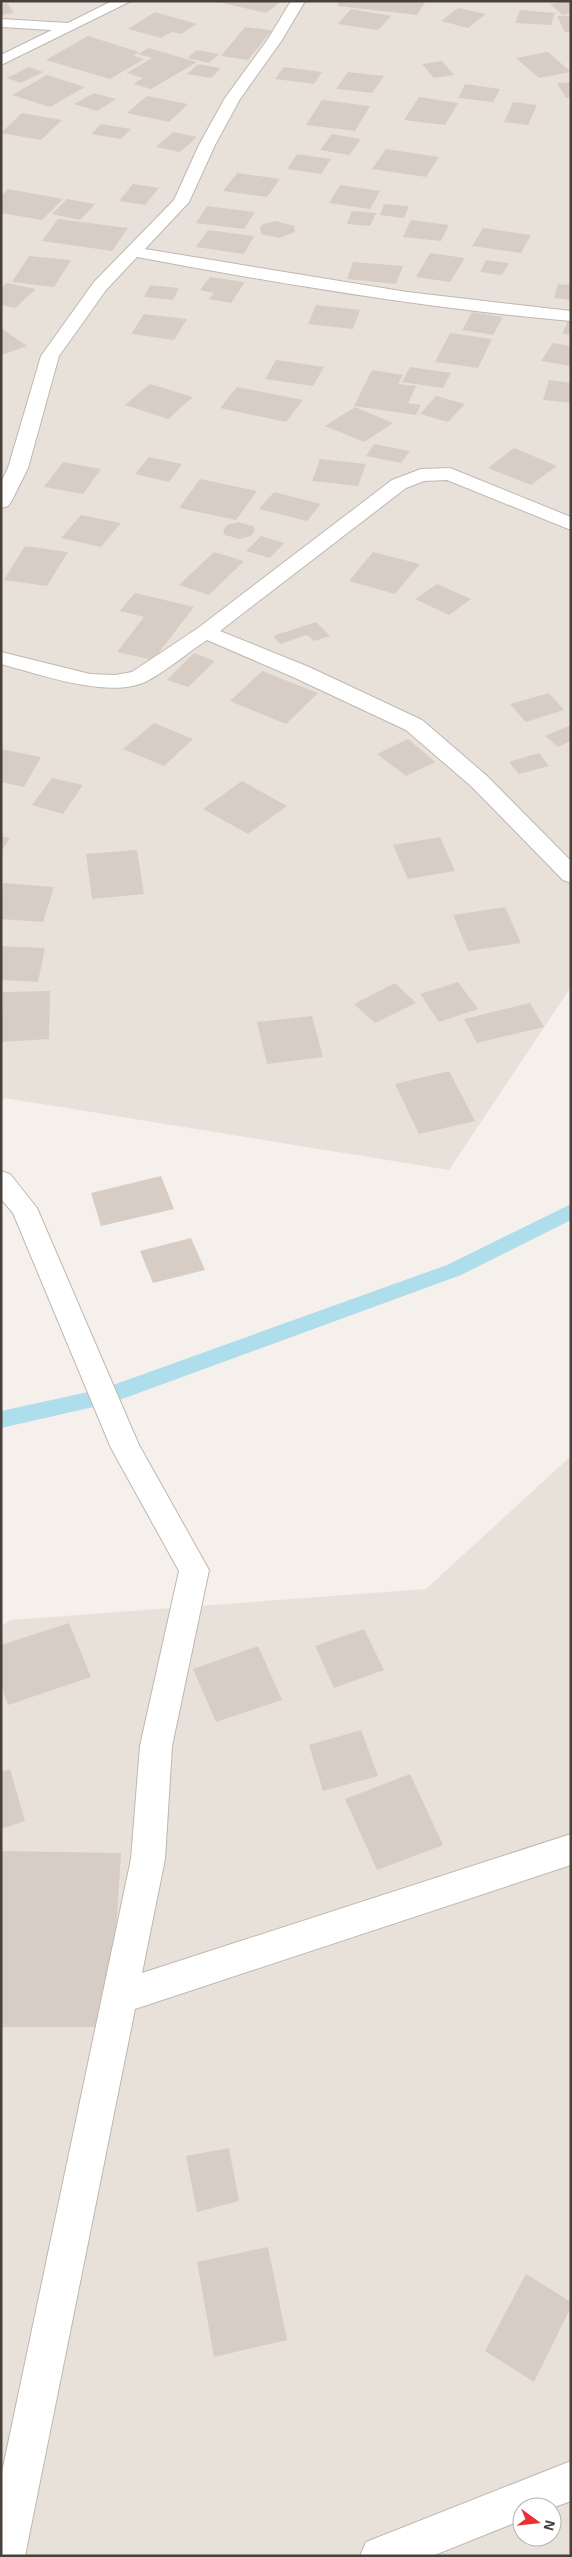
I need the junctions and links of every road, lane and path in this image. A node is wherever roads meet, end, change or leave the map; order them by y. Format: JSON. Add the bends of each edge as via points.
{"nodes":[{"id":1,"x":124,"y":1,"type":"edge"},
{"id":2,"x":298,"y":1,"type":"edge"},
{"id":3,"x":1,"y":23,"type":"edge"},
{"id":4,"x":70,"y":27,"type":"junction"},
{"id":5,"x":1,"y":61,"type":"edge"},
{"id":6,"x":136,"y":252,"type":"junction"},
{"id":7,"x":571,"y":316,"type":"edge"},
{"id":8,"x":1,"y":502,"type":"edge"},
{"id":9,"x":571,"y":524,"type":"edge"},
{"id":10,"x":205,"y":632,"type":"junction"},
{"id":11,"x":1,"y":658,"type":"edge"},
{"id":12,"x":571,"y":875,"type":"edge"},
{"id":13,"x":1,"y":1181,"type":"edge"},
{"id":14,"x":571,"y":1849,"type":"edge"},
{"id":15,"x":120,"y":1997,"type":"junction"},
{"id":16,"x":571,"y":2481,"type":"edge"},
{"id":17,"x":5,"y":2556,"type":"edge"},
{"id":18,"x":380,"y":2556,"type":"edge"}],
"edges":[{"from":1,"to":4,"type":"street"},
{"from":2,"to":6,"type":"street","via":[[233,98],[181,202]]},
{"from":3,"to":4,"type":"street"},
{"from":4,"to":5,"type":"street"},
{"from":6,"to":7,"type":"street","via":[[274,278],[503,310]]},
{"from":6,"to":8,"type":"street","via":[[100,286],[50,356],[18,468]]},
{"from":9,"to":10,"type":"street","via":[[450,474],[421,474],[399,484]]},
{"from":10,"to":11,"type":"street","via":[[138,677],[115,681],[90,680]]},
{"from":10,"to":12,"type":"street","via":[[414,725],[479,782]]},
{"from":13,"to":15,"type":"street","via":[[24,1208],[126,1448],[194,1570],[156,1746],[148,1858]]},
{"from":14,"to":15,"type":"street"},
{"from":15,"to":17,"type":"street"},
{"from":16,"to":18,"type":"street"}]}
